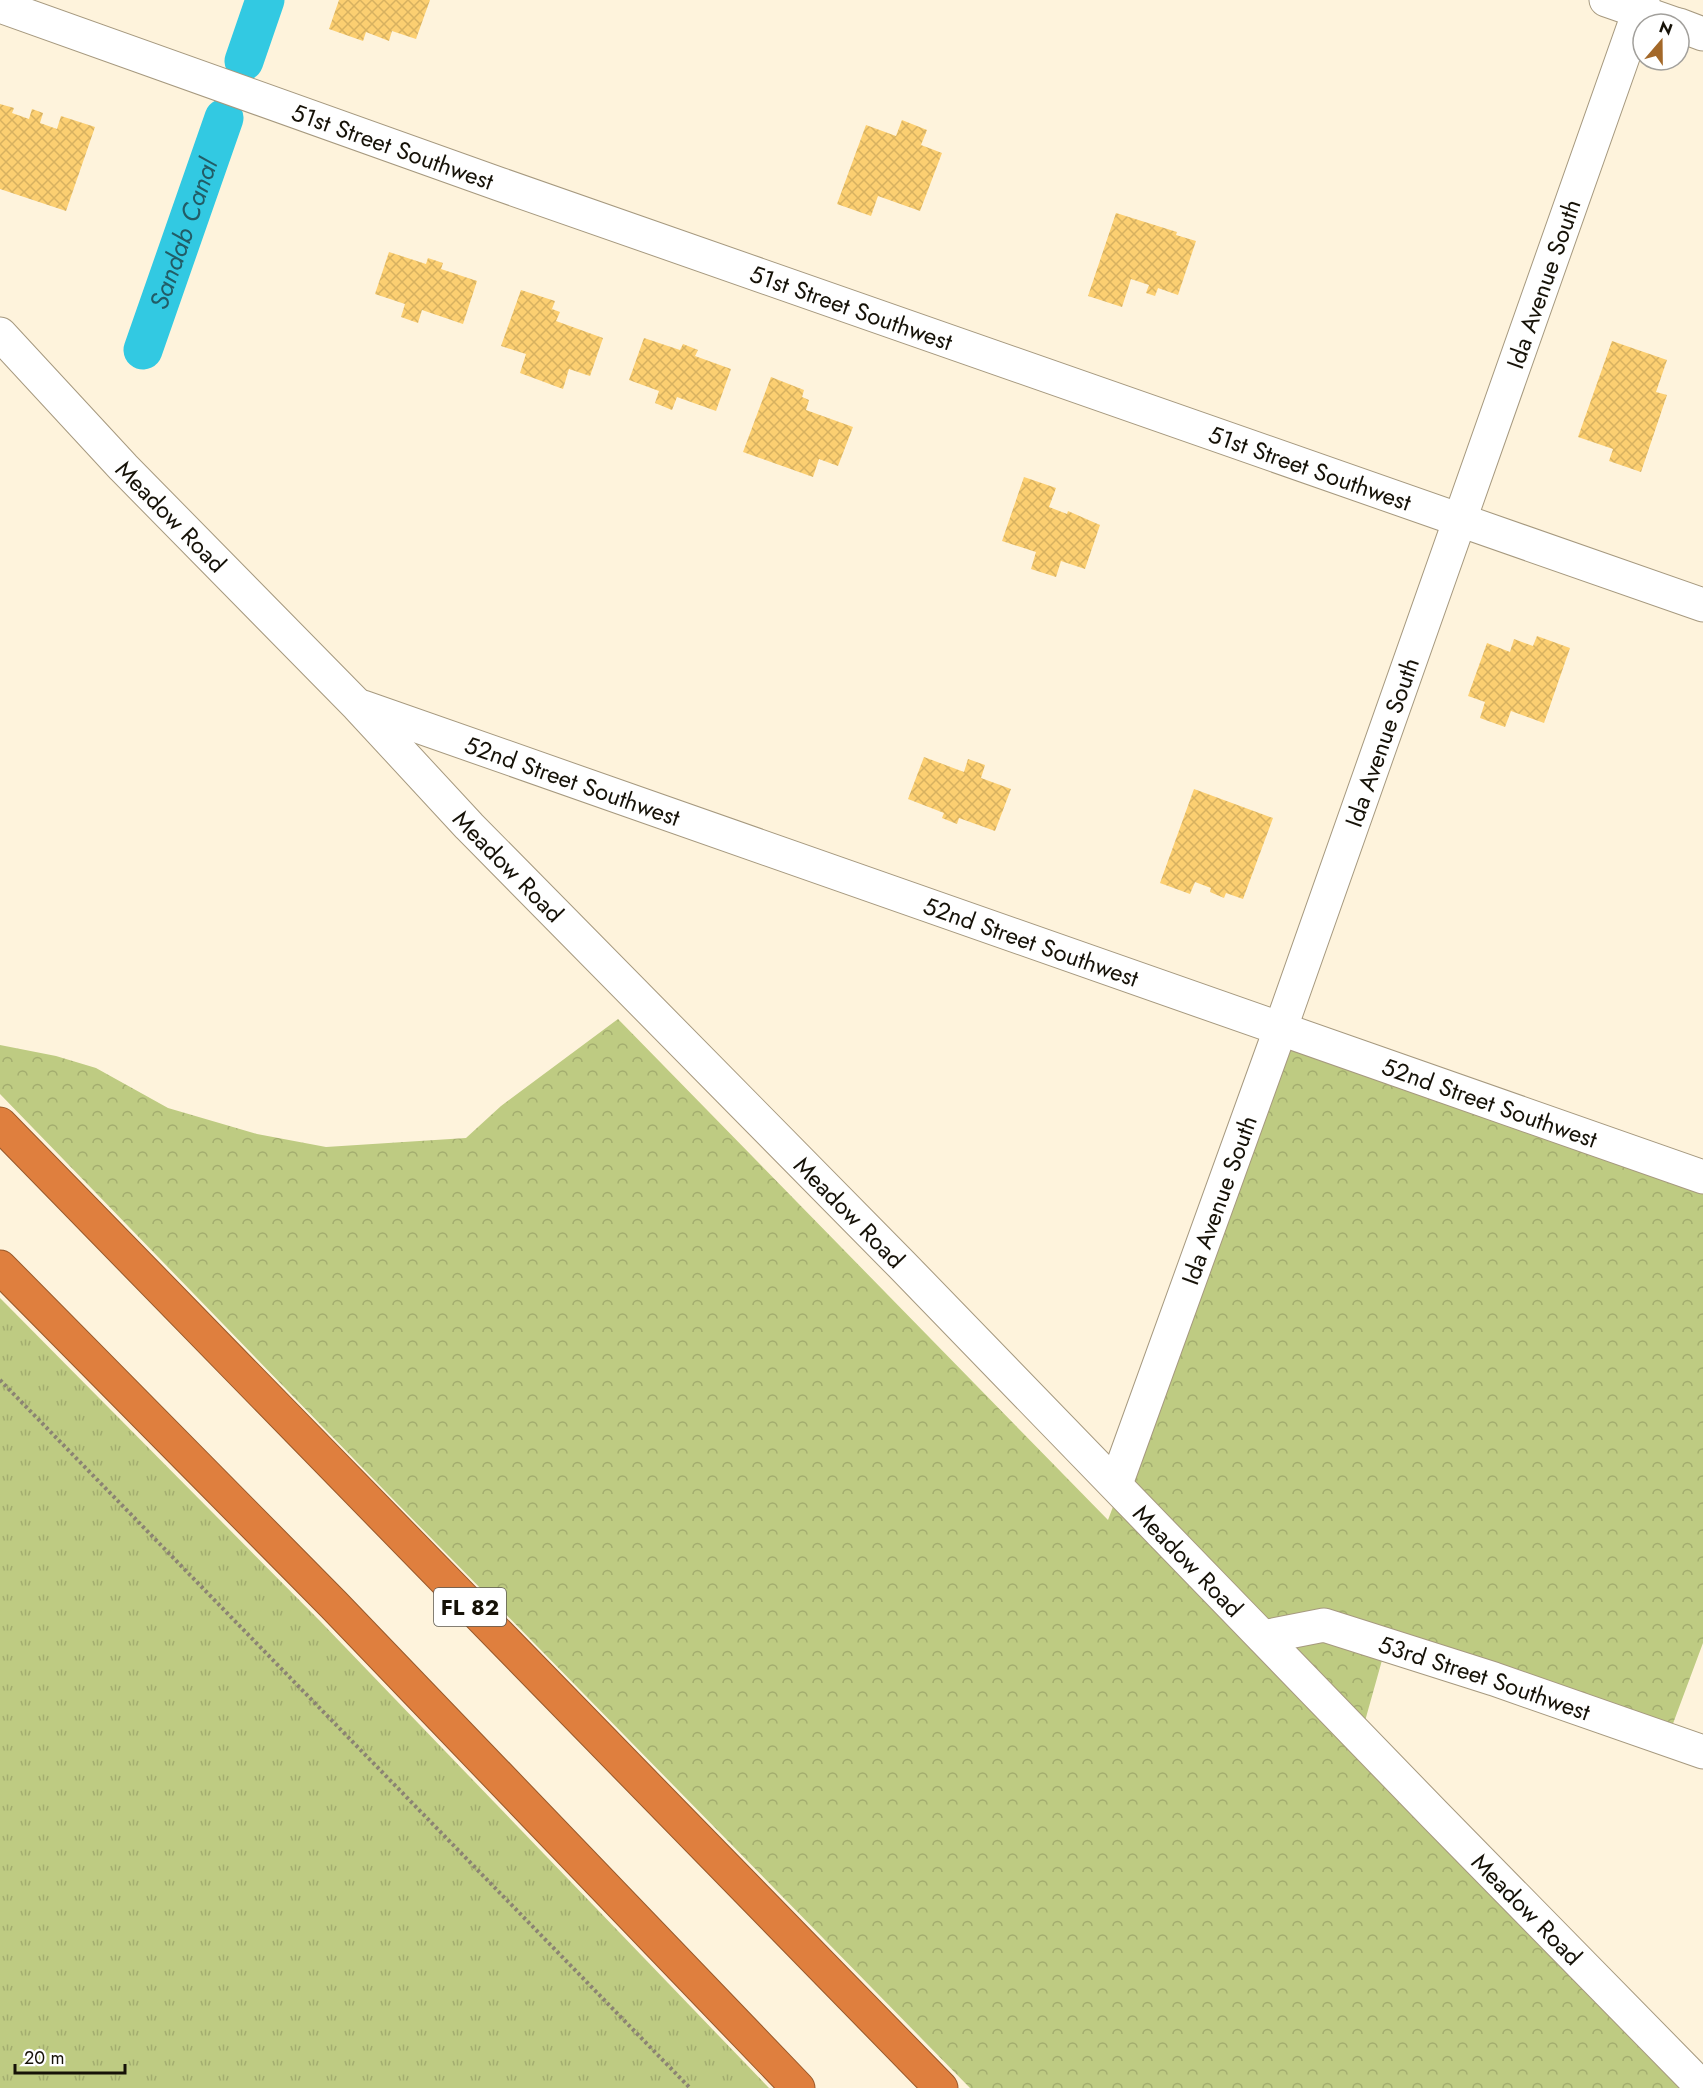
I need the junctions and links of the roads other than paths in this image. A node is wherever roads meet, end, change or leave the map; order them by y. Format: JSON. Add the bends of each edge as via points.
{"nodes":[{"id":1,"x":1606,"y":0,"type":"edge"},
{"id":2,"x":0,"y":6,"type":"edge"},
{"id":3,"x":1641,"y":6,"type":"edge"},
{"id":4,"x":0,"y":334,"type":"edge"},
{"id":5,"x":1460,"y":519,"type":"junction"},
{"id":6,"x":1703,"y":605,"type":"edge"},
{"id":7,"x":358,"y":706,"type":"junction"},
{"id":8,"x":1280,"y":1030,"type":"junction"},
{"id":9,"x":0,"y":1124,"type":"edge"},
{"id":10,"x":1703,"y":1177,"type":"edge"},
{"id":11,"x":0,"y":1267,"type":"edge"},
{"id":12,"x":1116,"y":1484,"type":"junction"},
{"id":13,"x":1263,"y":1637,"type":"junction"},
{"id":14,"x":1703,"y":1752,"type":"edge"},
{"id":15,"x":798,"y":2088,"type":"edge"},
{"id":16,"x":941,"y":2088,"type":"edge"},
{"id":17,"x":1703,"y":2088,"type":"edge"}],
"edges":[{"from":1,"to":3,"type":"street"},
{"from":2,"to":5,"type":"street","name":"51st Street Southwest"},
{"from":3,"to":5,"type":"street","name":"Ida Avenue South"},
{"from":4,"to":7,"type":"street","name":"Meadow Road","via":[[123,467]]},
{"from":5,"to":6,"type":"street","name":"51st Street Southwest"},
{"from":5,"to":8,"type":"street","name":"Ida Avenue South"},
{"from":7,"to":8,"type":"street","name":"52nd Street Southwest"},
{"from":7,"to":12,"type":"street","name":"Meadow Road","via":[[469,826]]},
{"from":8,"to":10,"type":"street","name":"52nd Street Southwest"},
{"from":8,"to":12,"type":"street","name":"Ida Avenue South"},
{"from":9,"to":16,"type":"highway","number":"FL 82"},
{"from":11,"to":15,"type":"highway","via":[[334,1605]]},
{"from":12,"to":13,"type":"street","name":"Meadow Road"},
{"from":13,"to":14,"type":"street","name":"53rd Street Southwest","via":[[1324,1624]]},
{"from":13,"to":17,"type":"street","name":"Meadow Road"}]}
